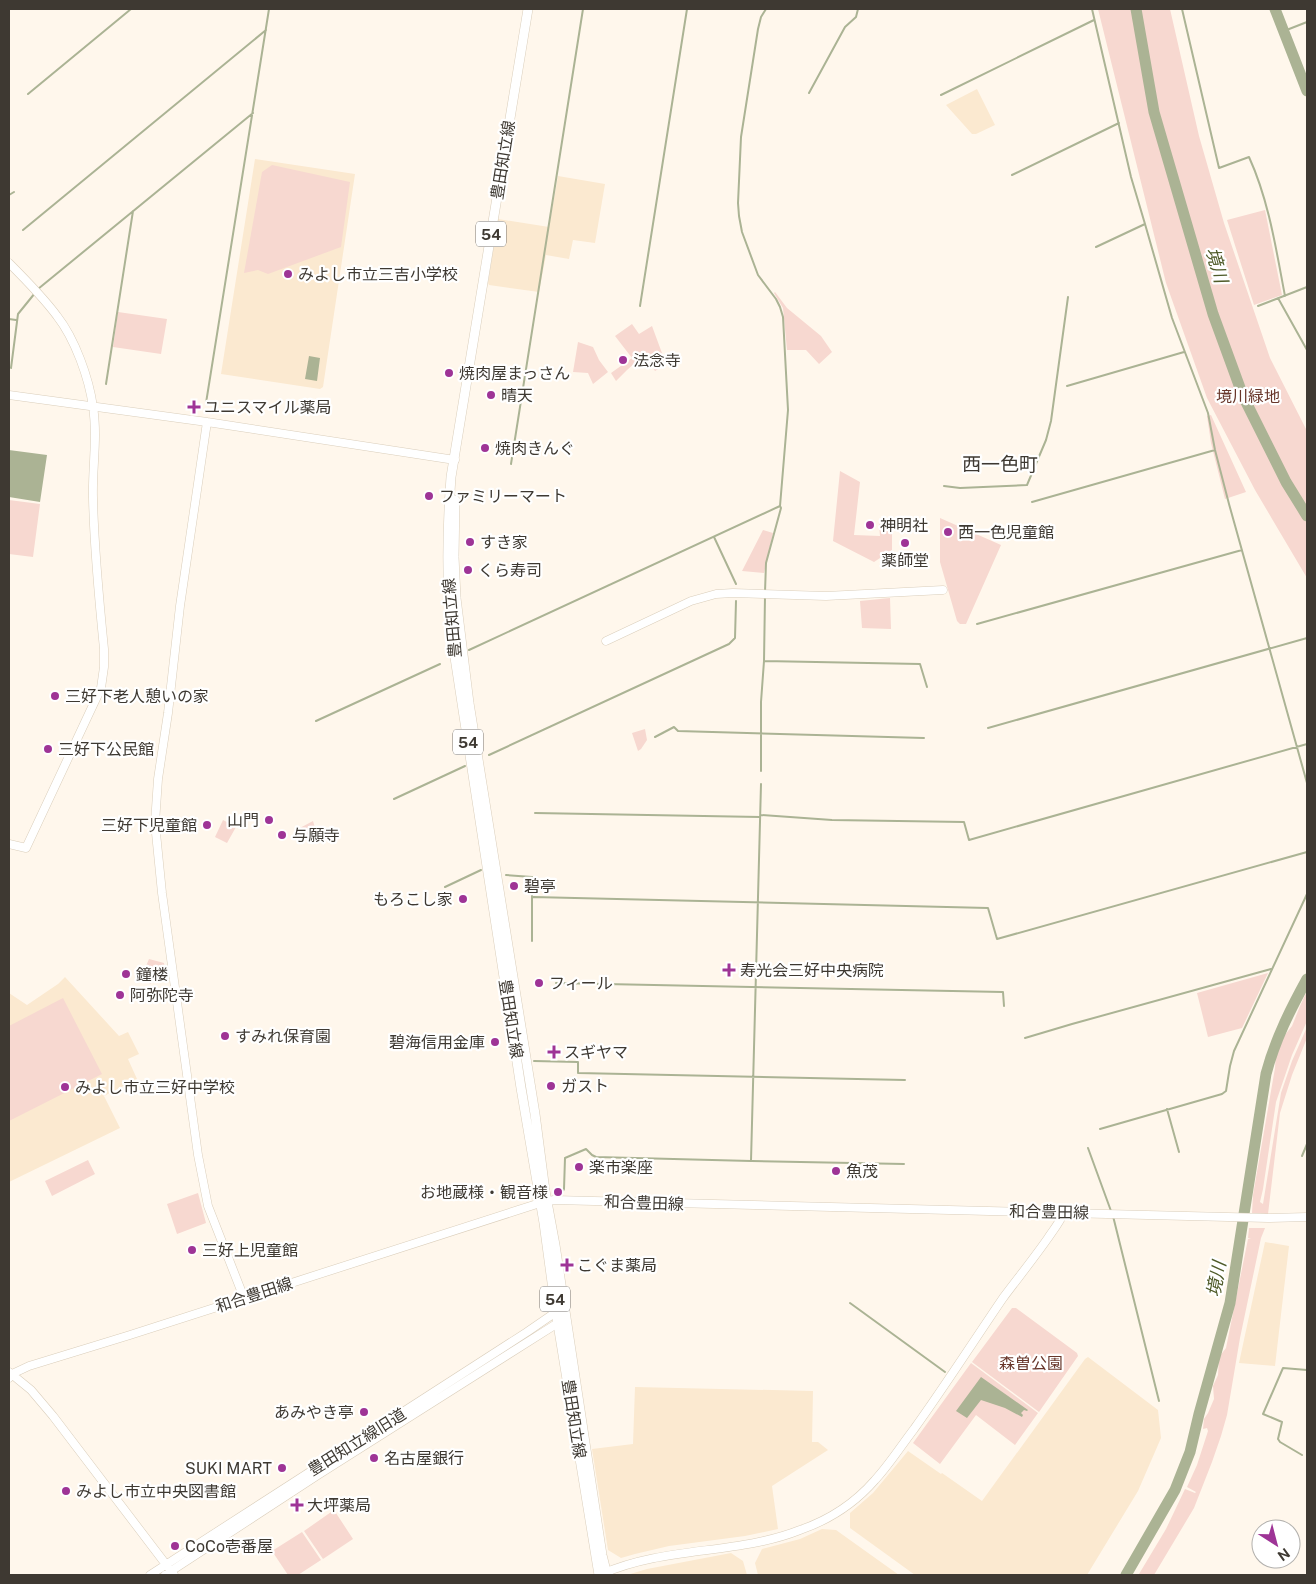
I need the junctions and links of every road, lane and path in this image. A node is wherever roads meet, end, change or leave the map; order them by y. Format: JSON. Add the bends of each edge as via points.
{"nodes":[{"id":1,"x":528,"y":9,"type":"edge"},
{"id":2,"x":9,"y":263,"type":"edge"},
{"id":3,"x":9,"y":395,"type":"edge"},
{"id":4,"x":93,"y":407,"type":"junction"},
{"id":5,"x":207,"y":422,"type":"junction"},
{"id":6,"x":455,"y":460,"type":"junction"},
{"id":7,"x":943,"y":590,"type":"dead end"},
{"id":8,"x":606,"y":641,"type":"dead end"},
{"id":9,"x":9,"y":844,"type":"edge"},
{"id":10,"x":544,"y":1202,"type":"junction"},
{"id":11,"x":1064,"y":1212,"type":"junction"},
{"id":12,"x":1307,"y":1217,"type":"edge"},
{"id":13,"x":244,"y":1298,"type":"junction"},
{"id":14,"x":560,"y":1310,"type":"junction"},
{"id":15,"x":562,"y":1321,"type":"junction"},
{"id":16,"x":10,"y":1375,"type":"edge"},
{"id":17,"x":169,"y":1571,"type":"edge"},
{"id":18,"x":150,"y":1575,"type":"edge"},
{"id":19,"x":602,"y":1575,"type":"edge"}],
"edges":[{"from":1,"to":6,"type":"main road","name":"豊田知立線","number":"54"},
{"from":2,"to":4,"type":"street","via":[[57,315],[66,330],[86,378]]},
{"from":3,"to":4,"type":"street"},
{"from":4,"to":5,"type":"street"},
{"from":4,"to":9,"type":"street","via":[[94,535],[104,649],[101,688],[26,848]]},
{"from":5,"to":6,"type":"street"},
{"from":5,"to":13,"type":"street","via":[[180,606],[155,823],[166,931],[198,1155],[208,1206]]},
{"from":6,"to":10,"type":"main road","name":"豊田知立線","number":"54","via":[[448,527],[448,602],[452,638],[521,1088]]},
{"from":7,"to":8,"type":"street","via":[[826,596],[716,594]]},
{"from":10,"to":11,"type":"street","name":"和合豊田線"},
{"from":10,"to":13,"type":"street","name":"和合豊田線"},
{"from":10,"to":14,"type":"main road","name":"豊田知立線","number":"54"},
{"from":11,"to":12,"type":"street","name":"和合豊田線"},
{"from":11,"to":19,"type":"street","via":[[904,1443],[875,1480],[848,1505],[815,1524],[784,1536],[644,1560]]},
{"from":13,"to":16,"type":"street","name":"和合豊田線","via":[[29,1366]]},
{"from":14,"to":15,"type":"main road","name":"豊田知立線","number":"54"},
{"from":14,"to":17,"type":"street","name":"豊田知立線旧道"},
{"from":15,"to":17,"type":"street","name":"豊田知立線旧道"},
{"from":15,"to":19,"type":"main road","name":"豊田知立線","number":"54"},
{"from":16,"to":17,"type":"street","via":[[31,1390],[53,1416]]},
{"from":17,"to":18,"type":"street","name":"豊田知立線旧道"}]}
